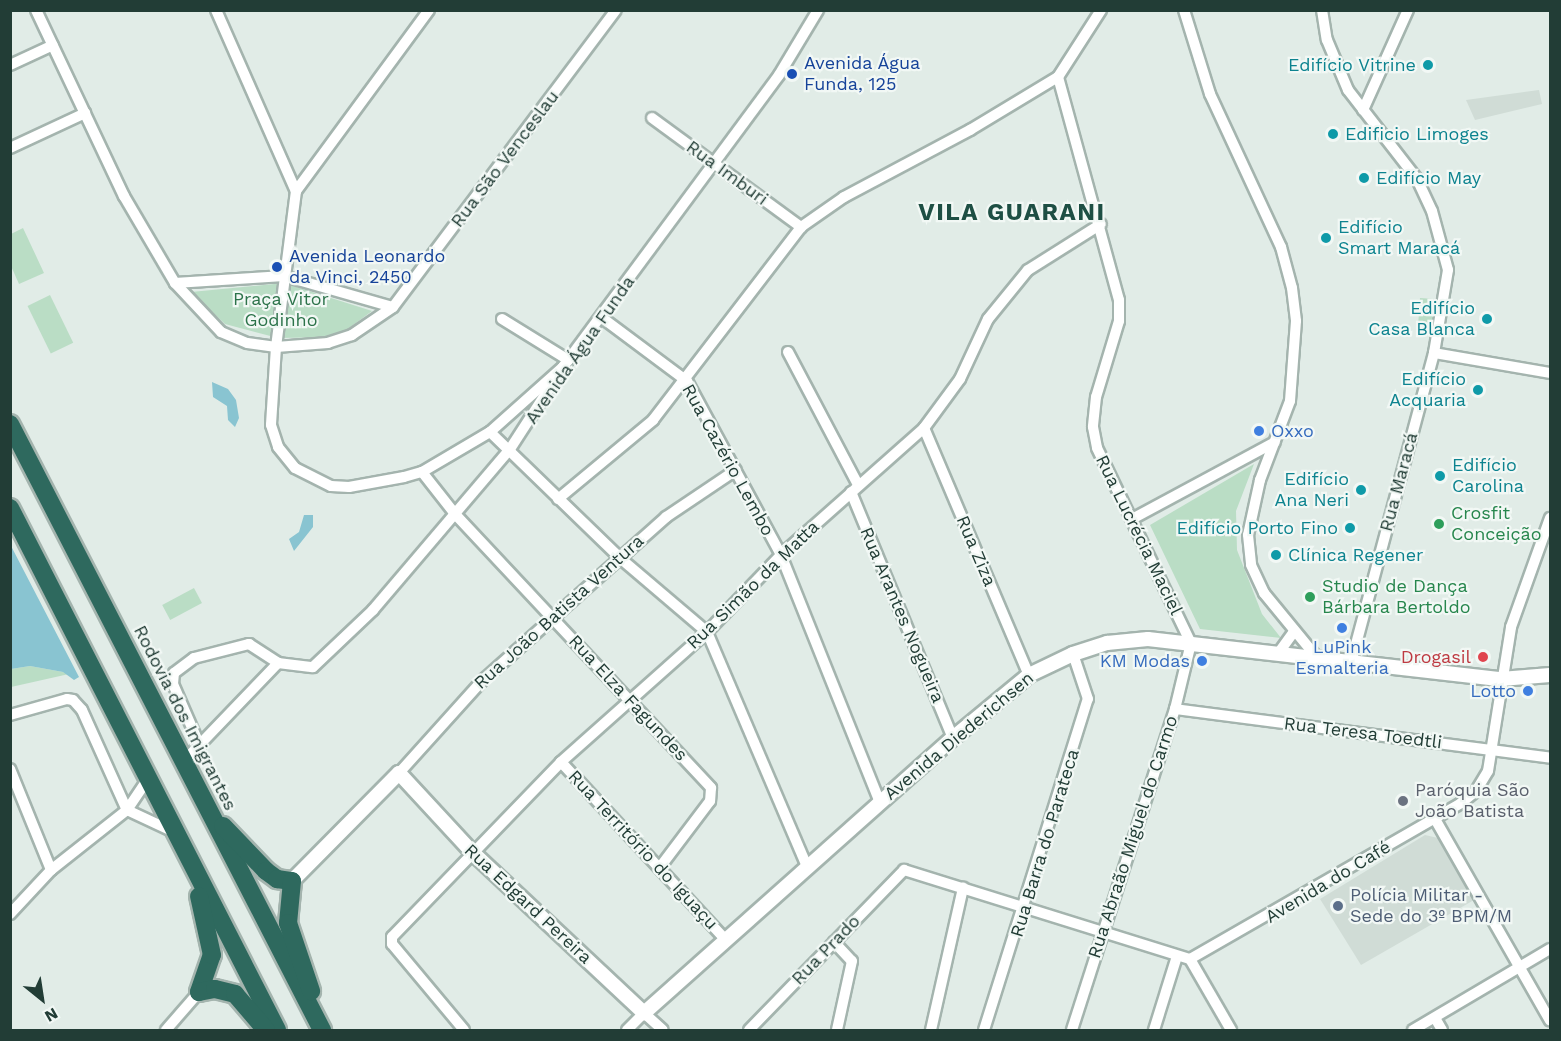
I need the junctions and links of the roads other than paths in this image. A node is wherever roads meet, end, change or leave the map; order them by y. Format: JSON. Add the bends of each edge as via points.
{"nodes":[{"id":1,"x":36,"y":10,"type":"edge"},
{"id":2,"x":216,"y":10,"type":"edge"},
{"id":3,"x":429,"y":10,"type":"edge"},
{"id":4,"x":616,"y":10,"type":"edge"},
{"id":5,"x":818,"y":10,"type":"edge"},
{"id":6,"x":1101,"y":10,"type":"edge"},
{"id":7,"x":1184,"y":10,"type":"edge"},
{"id":8,"x":1322,"y":10,"type":"edge"},
{"id":9,"x":1408,"y":10,"type":"edge"},
{"id":10,"x":53,"y":45,"type":"junction"},
{"id":11,"x":10,"y":65,"type":"edge"},
{"id":12,"x":1058,"y":77,"type":"junction"},
{"id":13,"x":1364,"y":110,"type":"junction"},
{"id":14,"x":85,"y":112,"type":"junction"},
{"id":15,"x":652,"y":118,"type":"dead end"},
{"id":16,"x":10,"y":148,"type":"edge"},
{"id":17,"x":714,"y":163,"type":"junction"},
{"id":18,"x":296,"y":191,"type":"junction"},
{"id":19,"x":1101,"y":224,"type":"junction"},
{"id":20,"x":801,"y":227,"type":"junction"},
{"id":21,"x":284,"y":276,"type":"junction"},
{"id":22,"x":175,"y":283,"type":"junction"},
{"id":23,"x":393,"y":307,"type":"junction"},
{"id":24,"x":602,"y":317,"type":"junction"},
{"id":25,"x":502,"y":319,"type":"dead end"},
{"id":26,"x":276,"y":347,"type":"junction"},
{"id":27,"x":788,"y":352,"type":"dead end"},
{"id":28,"x":1434,"y":353,"type":"junction"},
{"id":29,"x":566,"y":364,"type":"junction"},
{"id":30,"x":1551,"y":373,"type":"edge"},
{"id":31,"x":687,"y":381,"type":"junction"},
{"id":32,"x":10,"y":424,"type":"edge"},
{"id":33,"x":924,"y":428,"type":"junction"},
{"id":34,"x":490,"y":432,"type":"junction"},
{"id":35,"x":1275,"y":442,"type":"junction"},
{"id":36,"x":510,"y":449,"type":"junction"},
{"id":37,"x":736,"y":470,"type":"junction"},
{"id":38,"x":422,"y":472,"type":"junction"},
{"id":39,"x":855,"y":489,"type":"junction"},
{"id":40,"x":558,"y":499,"type":"junction"},
{"id":41,"x":10,"y":508,"type":"edge"},
{"id":42,"x":455,"y":514,"type":"junction"},
{"id":43,"x":1551,"y":518,"type":"edge"},
{"id":44,"x":1132,"y":519,"type":"junction"},
{"id":45,"x":782,"y":555,"type":"junction"},
{"id":46,"x":620,"y":558,"type":"junction"},
{"id":47,"x":554,"y":618,"type":"junction"},
{"id":48,"x":707,"y":632,"type":"junction"},
{"id":49,"x":1294,"y":632,"type":"junction"},
{"id":50,"x":1191,"y":643,"type":"junction"},
{"id":51,"x":1072,"y":654,"type":"junction"},
{"id":52,"x":1277,"y":655,"type":"junction"},
{"id":53,"x":1320,"y":661,"type":"junction"},
{"id":54,"x":278,"y":663,"type":"junction"},
{"id":55,"x":1351,"y":663,"type":"junction"},
{"id":56,"x":1029,"y":675,"type":"junction"},
{"id":57,"x":1551,"y":675,"type":"edge"},
{"id":58,"x":1501,"y":679,"type":"junction"},
{"id":59,"x":630,"y":699,"type":"junction"},
{"id":60,"x":1175,"y":709,"type":"junction"},
{"id":61,"x":10,"y":715,"type":"edge"},
{"id":62,"x":953,"y":738,"type":"junction"},
{"id":63,"x":200,"y":746,"type":"junction"},
{"id":64,"x":1493,"y":750,"type":"junction"},
{"id":65,"x":1551,"y":758,"type":"edge"},
{"id":66,"x":184,"y":760,"type":"junction"},
{"id":67,"x":561,"y":762,"type":"junction"},
{"id":68,"x":10,"y":768,"type":"edge"},
{"id":69,"x":399,"y":773,"type":"junction"},
{"id":70,"x":147,"y":780,"type":"junction"},
{"id":71,"x":880,"y":802,"type":"junction"},
{"id":72,"x":127,"y":810,"type":"junction"},
{"id":73,"x":213,"y":817,"type":"junction"},
{"id":74,"x":1435,"y":819,"type":"junction"},
{"id":75,"x":174,"y":832,"type":"junction"},
{"id":76,"x":472,"y":852,"type":"junction"},
{"id":77,"x":807,"y":866,"type":"junction"},
{"id":78,"x":660,"y":867,"type":"junction"},
{"id":79,"x":51,"y":870,"type":"junction"},
{"id":80,"x":194,"y":872,"type":"junction"},
{"id":81,"x":292,"y":881,"type":"junction"},
{"id":82,"x":963,"y":888,"type":"junction"},
{"id":83,"x":1025,"y":908,"type":"junction"},
{"id":84,"x":10,"y":914,"type":"edge"},
{"id":85,"x":1103,"y":931,"type":"junction"},
{"id":86,"x":724,"y":938,"type":"junction"},
{"id":87,"x":834,"y":942,"type":"junction"},
{"id":88,"x":1551,"y":949,"type":"edge"},
{"id":89,"x":1177,"y":956,"type":"junction"},
{"id":90,"x":1190,"y":959,"type":"junction"},
{"id":91,"x":1520,"y":968,"type":"junction"},
{"id":92,"x":199,"y":992,"type":"junction"},
{"id":93,"x":644,"y":1013,"type":"junction"},
{"id":94,"x":1435,"y":1018,"type":"junction"},
{"id":95,"x":1551,"y":1021,"type":"edge"},
{"id":96,"x":166,"y":1030,"type":"edge"},
{"id":97,"x":267,"y":1030,"type":"edge"},
{"id":98,"x":277,"y":1030,"type":"edge"},
{"id":99,"x":322,"y":1030,"type":"edge"},
{"id":100,"x":464,"y":1030,"type":"edge"},
{"id":101,"x":627,"y":1030,"type":"edge"},
{"id":102,"x":663,"y":1030,"type":"edge"},
{"id":103,"x":749,"y":1030,"type":"edge"},
{"id":104,"x":837,"y":1030,"type":"edge"},
{"id":105,"x":932,"y":1030,"type":"edge"},
{"id":106,"x":984,"y":1030,"type":"edge"},
{"id":107,"x":1072,"y":1030,"type":"edge"},
{"id":108,"x":1154,"y":1030,"type":"edge"},
{"id":109,"x":1231,"y":1030,"type":"edge"},
{"id":110,"x":1413,"y":1030,"type":"edge"},
{"id":111,"x":1443,"y":1030,"type":"edge"}],
"edges":[{"from":1,"to":10,"type":"street"},
{"from":2,"to":18,"type":"street"},
{"from":3,"to":18,"type":"street"},
{"from":4,"to":23,"type":"street","name":"Rua São Venceslau"},
{"from":5,"to":17,"type":"street","name":"Avenida Água Funda","via":[[779,75]]},
{"from":6,"to":12,"type":"street"},
{"from":7,"to":35,"type":"street","via":[[1210,94],[1274,230],[1292,288],[1296,321],[1292,383],[1290,401]]},
{"from":8,"to":13,"type":"street","name":"Rua Maracá","via":[[1335,62],[1348,90]]},
{"from":9,"to":13,"type":"street"},
{"from":10,"to":11,"type":"street"},
{"from":10,"to":14,"type":"street"},
{"from":12,"to":19,"type":"street","name":"Rua Lucrécia Maciel"},
{"from":12,"to":20,"type":"street","via":[[970,130],[844,197]]},
{"from":13,"to":28,"type":"street","name":"Rua Maracá","via":[[1406,161],[1432,211],[1443,243],[1448,270]]},
{"from":14,"to":16,"type":"street"},
{"from":14,"to":22,"type":"street","via":[[124,196]]},
{"from":15,"to":17,"type":"street","name":"Rua Imburi"},
{"from":17,"to":20,"type":"street","name":"Rua Imburi"},
{"from":17,"to":24,"type":"street","name":"Avenida Água Funda"},
{"from":18,"to":21,"type":"street"},
{"from":19,"to":33,"type":"street","name":"Rua Simão da Matta","via":[[1044,258],[1006,293],[988,319],[946,402]]},
{"from":19,"to":44,"type":"street","name":"Rua Lucrécia Maciel","via":[[1119,300],[1119,321],[1096,397],[1094,427],[1106,470]]},
{"from":20,"to":31,"type":"street"},
{"from":21,"to":22,"type":"street"},
{"from":21,"to":23,"type":"street"},
{"from":21,"to":26,"type":"street"},
{"from":22,"to":26,"type":"street","via":[[221,332],[247,343]]},
{"from":23,"to":26,"type":"street","via":[[352,335],[328,343]]},
{"from":24,"to":29,"type":"street","name":"Avenida Água Funda"},
{"from":24,"to":31,"type":"street","name":"Rua Cazério Lembo"},
{"from":25,"to":29,"type":"street"},
{"from":26,"to":38,"type":"street","via":[[271,425],[278,447],[295,468],[332,486],[349,488]]},
{"from":27,"to":39,"type":"street","name":"Rua Arantes Nogueira"},
{"from":28,"to":30,"type":"street"},
{"from":28,"to":55,"type":"street","name":"Rua Maracá"},
{"from":29,"to":34,"type":"street"},
{"from":29,"to":36,"type":"street","name":"Avenida Água Funda"},
{"from":31,"to":37,"type":"street","name":"Rua Cazério Lembo"},
{"from":31,"to":40,"type":"street","via":[[645,428]]},
{"from":32,"to":66,"type":"highway","name":"Rodovia dos Imigrantes"},
{"from":33,"to":39,"type":"street","name":"Rua Simão da Matta"},
{"from":33,"to":56,"type":"street","name":"Rua Ziza"},
{"from":34,"to":36,"type":"street"},
{"from":34,"to":38,"type":"street"},
{"from":35,"to":44,"type":"street"},
{"from":35,"to":49,"type":"street","via":[[1251,514],[1251,565],[1263,593]]},
{"from":36,"to":40,"type":"street"},
{"from":36,"to":42,"type":"street","name":"Avenida Água Funda"},
{"from":37,"to":45,"type":"street","name":"Rua Cazério Lembo"},
{"from":37,"to":46,"type":"street","name":"Rua João Batista Ventura","via":[[681,506]]},
{"from":38,"to":42,"type":"street","name":"Rua Elza Fagundes"},
{"from":39,"to":45,"type":"street","name":"Rua Simão da Matta"},
{"from":39,"to":62,"type":"street","name":"Rua Arantes Nogueira"},
{"from":40,"to":46,"type":"street"},
{"from":41,"to":70,"type":"highway"},
{"from":42,"to":47,"type":"street","name":"Rua Elza Fagundes"},
{"from":42,"to":54,"type":"street","name":"Avenida Água Funda","via":[[373,610],[313,667]]},
{"from":43,"to":58,"type":"street","name":"Avenida do Café","via":[[1511,627]]},
{"from":44,"to":50,"type":"street","name":"Rua Lucrécia Maciel"},
{"from":45,"to":48,"type":"street","name":"Rua Simão da Matta"},
{"from":45,"to":71,"type":"street","name":"Rua Cazério Lembo"},
{"from":46,"to":47,"type":"street","name":"Rua João Batista Ventura"},
{"from":46,"to":48,"type":"street"},
{"from":47,"to":59,"type":"street","name":"Rua Elza Fagundes"},
{"from":47,"to":69,"type":"street","name":"Rua João Batista Ventura","via":[[466,697]]},
{"from":48,"to":59,"type":"street","name":"Rua Simão da Matta"},
{"from":48,"to":77,"type":"street"},
{"from":49,"to":52,"type":"street"},
{"from":49,"to":53,"type":"street"},
{"from":50,"to":51,"type":"street","name":"Avenida Diederichsen","via":[[1148,639],[1107,643]]},
{"from":50,"to":52,"type":"street","name":"Avenida Diederichsen"},
{"from":50,"to":60,"type":"street","name":"Rua Abraão Miguel do Carmo"},
{"from":51,"to":56,"type":"street","name":"Avenida Diederichsen"},
{"from":51,"to":83,"type":"street","name":"Rua Barra do Parateca","via":[[1088,699]]},
{"from":52,"to":53,"type":"street","name":"Avenida Diederichsen"},
{"from":53,"to":55,"type":"street","name":"Avenida Diederichsen"},
{"from":54,"to":63,"type":"street"},
{"from":54,"to":63,"type":"street","via":[[249,644],[194,658],[177,670],[173,684]]},
{"from":55,"to":58,"type":"street","name":"Avenida Diederichsen"},
{"from":56,"to":62,"type":"street","name":"Avenida Diederichsen"},
{"from":57,"to":58,"type":"street","name":"Avenida Diederichsen"},
{"from":58,"to":64,"type":"street","name":"Avenida do Café"},
{"from":59,"to":67,"type":"street","name":"Rua Simão da Matta"},
{"from":59,"to":78,"type":"street","name":"Rua Elza Fagundes","via":[[713,791],[710,801]]},
{"from":60,"to":64,"type":"street","name":"Rua Teresa Toedtli"},
{"from":60,"to":85,"type":"street","name":"Rua Abraão Miguel do Carmo"},
{"from":61,"to":72,"type":"street","via":[[67,699],[82,710]]},
{"from":62,"to":71,"type":"street","name":"Avenida Diederichsen"},
{"from":63,"to":66,"type":"street"},
{"from":64,"to":65,"type":"street","name":"Rua Teresa Toedtli"},
{"from":64,"to":74,"type":"street","name":"Avenida do Café","via":[[1488,771],[1476,790]]},
{"from":66,"to":73,"type":"highway","name":"Rodovia dos Imigrantes"},
{"from":67,"to":76,"type":"street","name":"Rua Simão da Matta"},
{"from":67,"to":78,"type":"street","name":"Rua Território do Iguaçu"},
{"from":68,"to":79,"type":"street"},
{"from":69,"to":76,"type":"street","name":"Rua Edgard Pereira"},
{"from":69,"to":81,"type":"street"},
{"from":70,"to":72,"type":"street"},
{"from":70,"to":75,"type":"highway"},
{"from":71,"to":77,"type":"street","name":"Avenida Diederichsen"},
{"from":72,"to":75,"type":"street"},
{"from":72,"to":79,"type":"street"},
{"from":73,"to":81,"type":"highway","via":[[266,871],[277,879]]},
{"from":73,"to":99,"type":"highway","name":"Rodovia dos Imigrantes"},
{"from":74,"to":90,"type":"street","name":"Avenida do Café"},
{"from":74,"to":91,"type":"street"},
{"from":75,"to":80,"type":"highway"},
{"from":76,"to":93,"type":"street","name":"Rua Edgard Pereira"},
{"from":76,"to":100,"type":"street","name":"Rua Simão da Matta","via":[[391,941]]},
{"from":77,"to":86,"type":"street","name":"Avenida Diederichsen"},
{"from":78,"to":86,"type":"street","name":"Rua Território do Iguaçu"},
{"from":79,"to":84,"type":"street"},
{"from":80,"to":92,"type":"highway","via":[[212,955]]},
{"from":80,"to":98,"type":"highway"},
{"from":81,"to":99,"type":"highway","via":[[288,923]]},
{"from":82,"to":83,"type":"street"},
{"from":82,"to":87,"type":"street","name":"Rua Prado","via":[[904,870]]},
{"from":82,"to":105,"type":"street"},
{"from":83,"to":85,"type":"street"},
{"from":83,"to":106,"type":"street","name":"Rua Barra do Parateca"},
{"from":85,"to":89,"type":"street"},
{"from":85,"to":107,"type":"street","name":"Rua Abraão Miguel do Carmo"},
{"from":86,"to":93,"type":"street","name":"Avenida Diederichsen"},
{"from":87,"to":103,"type":"street","name":"Rua Prado"},
{"from":87,"to":104,"type":"street","via":[[852,961]]},
{"from":88,"to":91,"type":"street"},
{"from":89,"to":90,"type":"street"},
{"from":89,"to":108,"type":"street"},
{"from":90,"to":109,"type":"street"},
{"from":91,"to":94,"type":"street"},
{"from":91,"to":95,"type":"street"},
{"from":92,"to":96,"type":"street"},
{"from":92,"to":97,"type":"highway","via":[[215,988],[235,994]]},
{"from":93,"to":101,"type":"street","name":"Avenida Diederichsen"},
{"from":93,"to":102,"type":"street","name":"Rua Edgard Pereira"},
{"from":94,"to":110,"type":"street"},
{"from":94,"to":111,"type":"street"}]}
